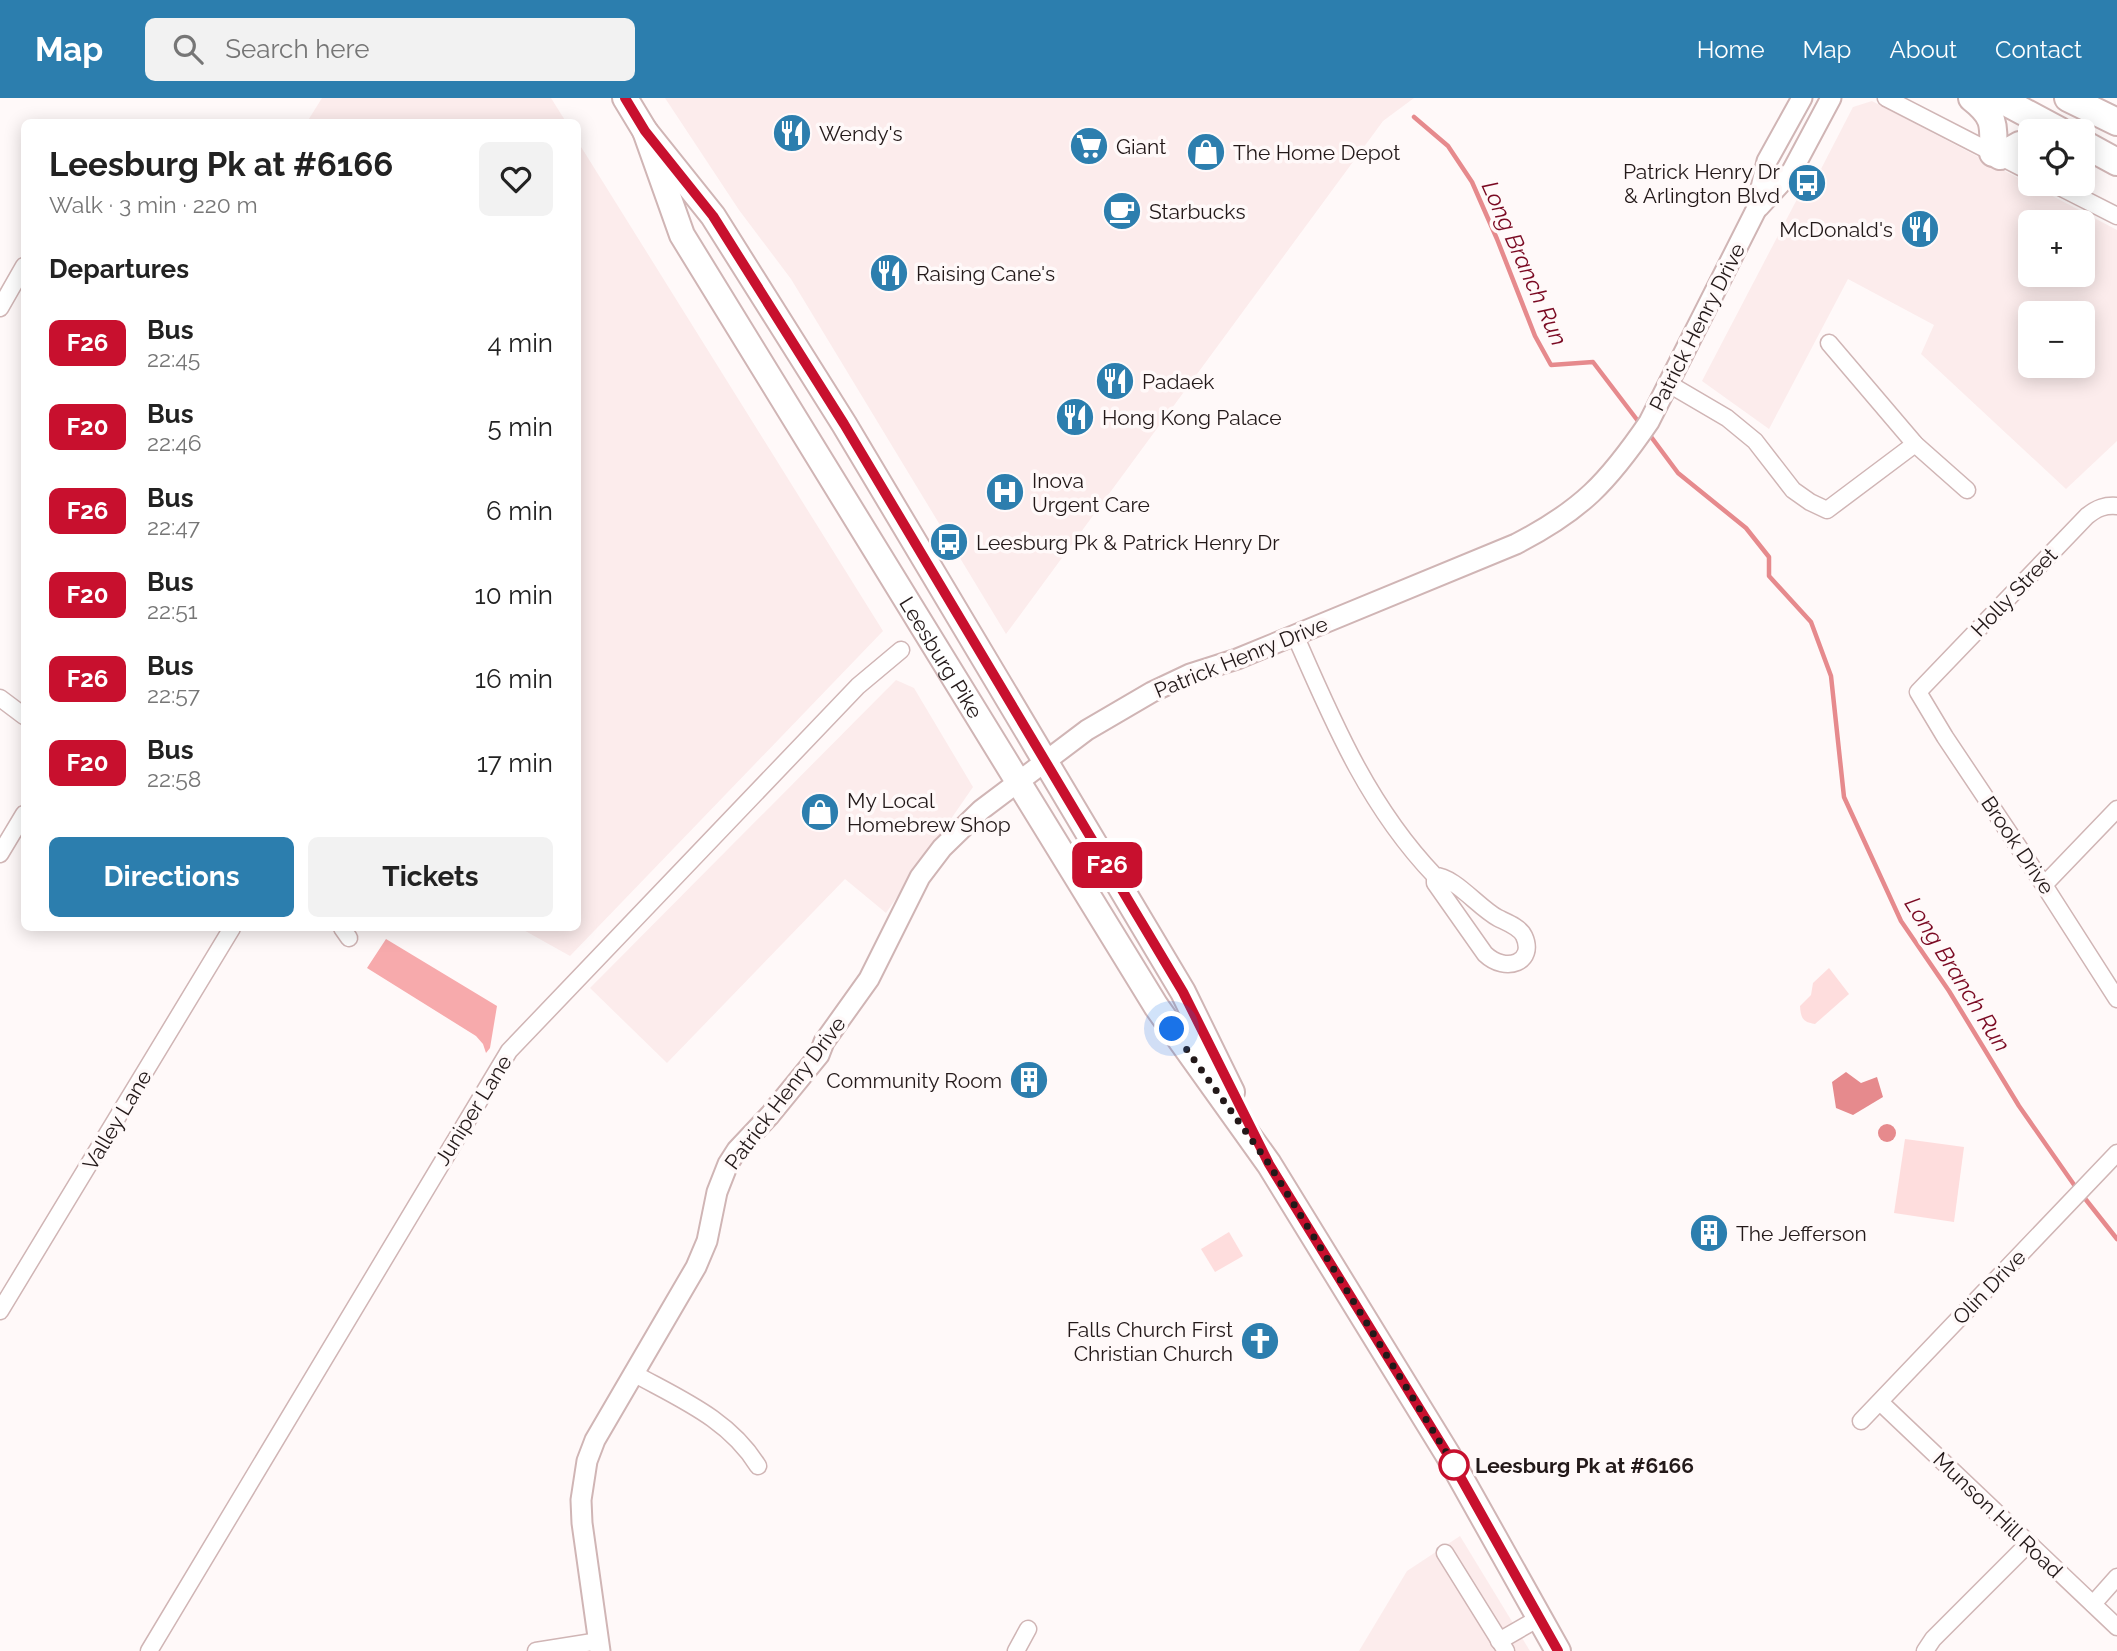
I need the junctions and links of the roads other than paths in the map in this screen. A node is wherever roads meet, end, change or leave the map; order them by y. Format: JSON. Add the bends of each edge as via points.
{"nodes":[{"id":1,"x":625,"y":98,"type":"edge"},
{"id":2,"x":1802,"y":98,"type":"edge"},
{"id":3,"x":1886,"y":98,"type":"edge"},
{"id":4,"x":1972,"y":98,"type":"edge"},
{"id":5,"x":1998,"y":98,"type":"edge"},
{"id":6,"x":2068,"y":98,"type":"edge"},
{"id":7,"x":2094,"y":98,"type":"edge"},
{"id":8,"x":1832,"y":99,"type":"edge"},
{"id":9,"x":2117,"y":106,"type":"edge"},
{"id":10,"x":2037,"y":119,"type":"edge"},
{"id":11,"x":2117,"y":122,"type":"edge"},
{"id":12,"x":645,"y":131,"type":"junction"},
{"id":13,"x":2018,"y":146,"type":"edge"},
{"id":14,"x":2095,"y":151,"type":"edge"},
{"id":15,"x":1996,"y":154,"type":"junction"},
{"id":16,"x":2095,"y":157,"type":"edge"},
{"id":17,"x":2117,"y":163,"type":"edge"},
{"id":18,"x":2018,"y":166,"type":"edge"},
{"id":19,"x":2078,"y":196,"type":"edge"},
{"id":20,"x":1756,"y":210,"type":"junction"},
{"id":21,"x":2117,"y":216,"type":"edge"},
{"id":22,"x":21,"y":271,"type":"edge"},
{"id":23,"x":0,"y":308,"type":"edge"},
{"id":24,"x":1829,"y":343,"type":"dead end"},
{"id":25,"x":1669,"y":384,"type":"junction"},
{"id":26,"x":1915,"y":444,"type":"junction"},
{"id":27,"x":1967,"y":490,"type":"dead end"},
{"id":28,"x":2117,"y":506,"type":"edge"},
{"id":29,"x":1295,"y":635,"type":"junction"},
{"id":30,"x":901,"y":650,"type":"dead end"},
{"id":31,"x":1918,"y":692,"type":"joint"},
{"id":32,"x":0,"y":698,"type":"edge"},
{"id":33,"x":21,"y":714,"type":"edge"},
{"id":34,"x":1045,"y":761,"type":"junction"},
{"id":35,"x":1018,"y":782,"type":"junction"},
{"id":36,"x":2117,"y":809,"type":"edge"},
{"id":37,"x":21,"y":819,"type":"edge"},
{"id":38,"x":0,"y":854,"type":"edge"},
{"id":39,"x":1435,"y":876,"type":"junction"},
{"id":40,"x":2045,"y":885,"type":"junction"},
{"id":41,"x":230,"y":931,"type":"edge"},
{"id":42,"x":2117,"y":999,"type":"edge"},
{"id":43,"x":2117,"y":1153,"type":"edge"},
{"id":44,"x":1269,"y":1164,"type":"junction"},
{"id":45,"x":0,"y":1311,"type":"edge"},
{"id":46,"x":634,"y":1373,"type":"junction"},
{"id":47,"x":1880,"y":1402,"type":"junction"},
{"id":48,"x":1861,"y":1422,"type":"dead end"},
{"id":49,"x":758,"y":1466,"type":"dead end"},
{"id":50,"x":2028,"y":1544,"type":"junction"},
{"id":51,"x":1445,"y":1553,"type":"dead end"},
{"id":52,"x":2117,"y":1577,"type":"edge"},
{"id":53,"x":2092,"y":1604,"type":"junction"},
{"id":54,"x":1539,"y":1618,"type":"junction"},
{"id":55,"x":2117,"y":1627,"type":"edge"},
{"id":56,"x":1028,"y":1629,"type":"dead end"},
{"id":57,"x":599,"y":1646,"type":"edge"},
{"id":58,"x":1502,"y":1646,"type":"edge"},
{"id":59,"x":149,"y":1651,"type":"edge"},
{"id":60,"x":536,"y":1651,"type":"edge"},
{"id":61,"x":1016,"y":1651,"type":"edge"},
{"id":62,"x":1558,"y":1651,"type":"edge"},
{"id":63,"x":1925,"y":1651,"type":"edge"}],
"edges":[{"from":1,"to":12,"type":"main road","name":"Leesburg Pike"},
{"from":2,"to":20,"type":"street","name":"Patrick Henry Drive","via":[[1768,161]]},
{"from":3,"to":15,"type":"street"},
{"from":4,"to":15,"type":"highway","via":[[1988,111]]},
{"from":5,"to":10,"type":"highway"},
{"from":6,"to":11,"type":"highway"},
{"from":7,"to":9,"type":"highway"},
{"from":8,"to":20,"type":"street","name":"Patrick Henry Drive","via":[[1792,171]]},
{"from":12,"to":34,"type":"main road","name":"Leesburg Pike","via":[[713,216],[844,424]]},
{"from":12,"to":35,"type":"main road","name":"Leesburg Pike","via":[[682,235]]},
{"from":13,"to":15,"type":"highway"},
{"from":14,"to":17,"type":"highway"},
{"from":15,"to":18,"type":"street"},
{"from":16,"to":17,"type":"highway"},
{"from":19,"to":21,"type":"street"},
{"from":20,"to":25,"type":"street","name":"Patrick Henry Drive"},
{"from":22,"to":23,"type":"street"},
{"from":24,"to":26,"type":"street"},
{"from":25,"to":26,"type":"street","via":[[1727,418],[1755,441],[1793,490],[1827,510]]},
{"from":25,"to":29,"type":"street","name":"Patrick Henry Drive","via":[[1649,422],[1601,486],[1548,527]]},
{"from":26,"to":27,"type":"street"},
{"from":28,"to":31,"type":"street","name":"Holly Street","via":[[2096,509],[2087,516]]},
{"from":29,"to":34,"type":"street","name":"Patrick Henry Drive","via":[[1152,692]]},
{"from":29,"to":39,"type":"street","via":[[1336,730],[1380,809]]},
{"from":30,"to":59,"type":"street","name":"Juniper Lane","via":[[858,686],[509,1051]]},
{"from":31,"to":40,"type":"street","name":"Brook Drive"},
{"from":32,"to":33,"type":"street"},
{"from":34,"to":35,"type":"street","name":"Patrick Henry Drive"},
{"from":34,"to":44,"type":"main road","name":"Leesburg Pike","via":[[1183,992]]},
{"from":35,"to":44,"type":"main road","name":"Leesburg Pike","via":[[1156,1006]]},
{"from":35,"to":46,"type":"street","name":"Patrick Henry Drive","via":[[970,820],[924,870],[869,979],[818,1055],[737,1150],[717,1192],[707,1241],[696,1267]]},
{"from":36,"to":40,"type":"street"},
{"from":37,"to":38,"type":"street"},
{"from":39,"to":39,"type":"street","via":[[1435,883],[1485,954],[1505,965],[1520,961],[1524,936],[1450,881]]},
{"from":40,"to":42,"type":"street","name":"Brook Drive"},
{"from":41,"to":45,"type":"street","name":"Valley Lane"},
{"from":43,"to":47,"type":"street","name":"Olin Drive"},
{"from":44,"to":54,"type":"main road","name":"Leesburg Pike","via":[[1448,1455]]},
{"from":46,"to":49,"type":"street","via":[[722,1424],[747,1447]]},
{"from":46,"to":57,"type":"street","name":"Patrick Henry Drive","via":[[596,1440],[583,1483],[582,1523]]},
{"from":47,"to":48,"type":"street","name":"Olin Drive"},
{"from":47,"to":50,"type":"street","name":"Munson Hill Road"},
{"from":50,"to":53,"type":"street","name":"Munson Hill Road"},
{"from":50,"to":63,"type":"street"},
{"from":51,"to":58,"type":"street"},
{"from":52,"to":53,"type":"street"},
{"from":53,"to":55,"type":"street","name":"Munson Hill Road"},
{"from":54,"to":58,"type":"street"},
{"from":54,"to":62,"type":"main road","name":"Leesburg Pike"},
{"from":56,"to":61,"type":"street"},
{"from":57,"to":60,"type":"street"}]}
